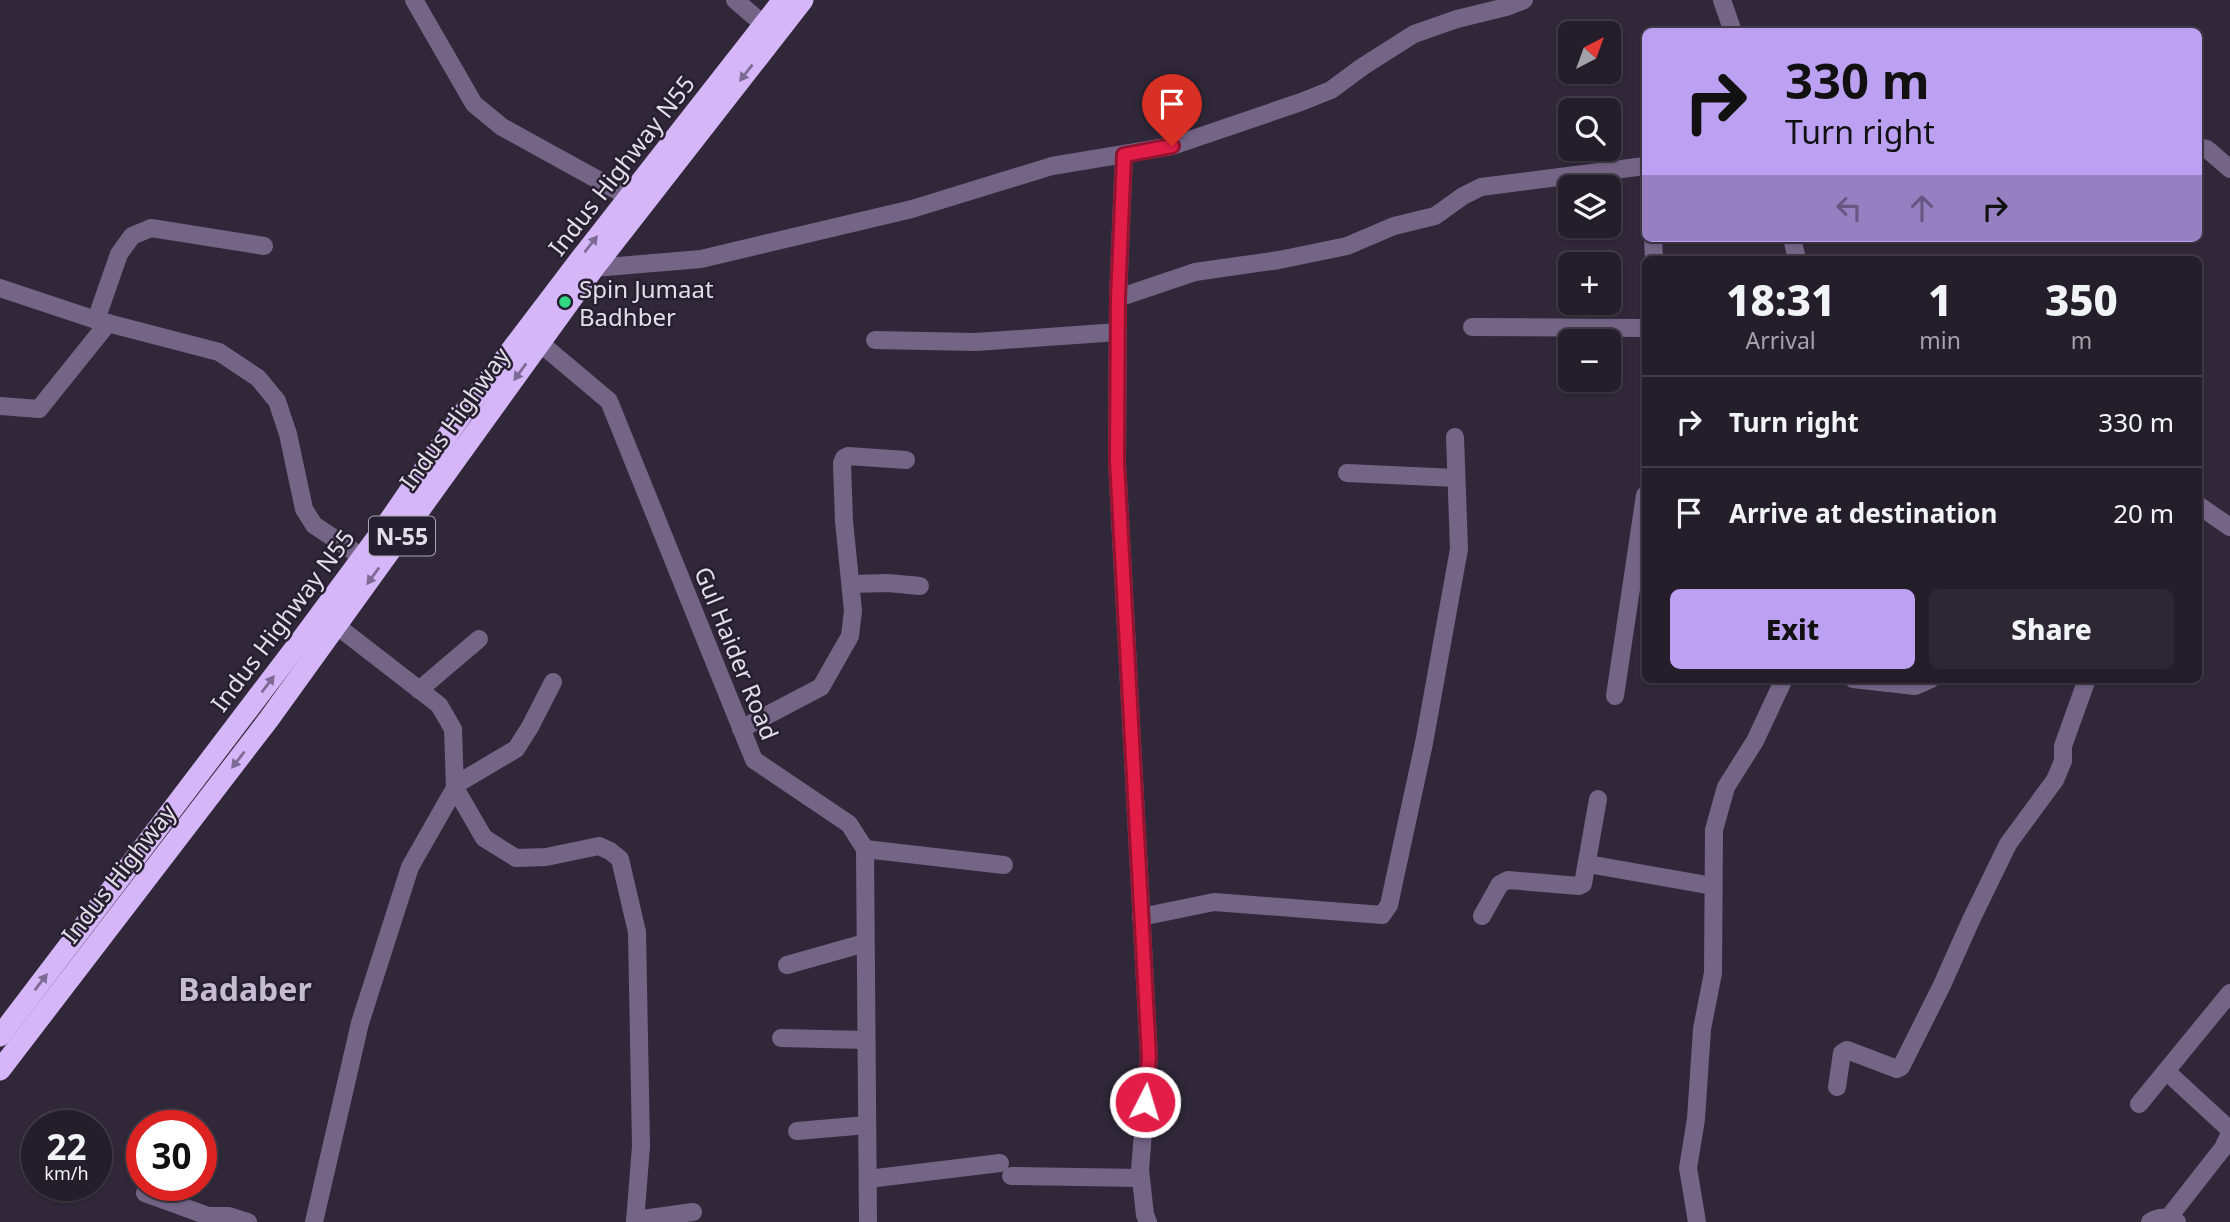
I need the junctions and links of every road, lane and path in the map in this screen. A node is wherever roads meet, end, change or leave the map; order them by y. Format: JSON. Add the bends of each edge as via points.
{"nodes":[{"id":1,"x":414,"y":0,"type":"edge"},
{"id":2,"x":735,"y":0,"type":"edge"},
{"id":3,"x":783,"y":0,"type":"edge"},
{"id":4,"x":803,"y":0,"type":"edge"},
{"id":5,"x":1524,"y":0,"type":"edge"},
{"id":6,"x":1722,"y":0,"type":"edge"},
{"id":7,"x":764,"y":25,"type":"junction"},
{"id":8,"x":1732,"y":28,"type":"edge"},
{"id":9,"x":2202,"y":148,"type":"edge"},
{"id":10,"x":1124,"y":155,"type":"junction"},
{"id":11,"x":1642,"y":166,"type":"edge"},
{"id":12,"x":2230,"y":169,"type":"edge"},
{"id":13,"x":629,"y":197,"type":"junction"},
{"id":14,"x":264,"y":246,"type":"dead end"},
{"id":15,"x":594,"y":268,"type":"junction"},
{"id":16,"x":0,"y":288,"type":"edge"},
{"id":17,"x":1118,"y":298,"type":"junction"},
{"id":18,"x":102,"y":321,"type":"junction"},
{"id":19,"x":1472,"y":327,"type":"dead end"},
{"id":20,"x":1642,"y":328,"type":"edge"},
{"id":21,"x":1118,"y":332,"type":"junction"},
{"id":22,"x":874,"y":340,"type":"dead end"},
{"id":23,"x":540,"y":343,"type":"junction"},
{"id":24,"x":0,"y":407,"type":"edge"},
{"id":25,"x":1455,"y":437,"type":"dead end"},
{"id":26,"x":906,"y":460,"type":"dead end"},
{"id":27,"x":1347,"y":473,"type":"dead end"},
{"id":28,"x":1456,"y":478,"type":"junction"},
{"id":29,"x":2202,"y":508,"type":"edge"},
{"id":30,"x":1642,"y":515,"type":"edge"},
{"id":31,"x":2230,"y":527,"type":"edge"},
{"id":32,"x":362,"y":557,"type":"junction"},
{"id":33,"x":851,"y":584,"type":"junction"},
{"id":34,"x":920,"y":586,"type":"dead end"},
{"id":35,"x":337,"y":626,"type":"junction"},
{"id":36,"x":479,"y":639,"type":"dead end"},
{"id":37,"x":553,"y":682,"type":"dead end"},
{"id":38,"x":1782,"y":683,"type":"edge"},
{"id":39,"x":1888,"y":683,"type":"edge"},
{"id":40,"x":1921,"y":683,"type":"edge"},
{"id":41,"x":2086,"y":683,"type":"edge"},
{"id":42,"x":419,"y":690,"type":"junction"},
{"id":43,"x":1615,"y":696,"type":"dead end"},
{"id":44,"x":741,"y":729,"type":"junction"},
{"id":45,"x":455,"y":786,"type":"junction"},
{"id":46,"x":1598,"y":799,"type":"dead end"},
{"id":47,"x":865,"y":849,"type":"junction"},
{"id":48,"x":1004,"y":864,"type":"dead end"},
{"id":49,"x":1588,"y":864,"type":"junction"},
{"id":50,"x":1713,"y":886,"type":"junction"},
{"id":51,"x":1482,"y":916,"type":"dead end"},
{"id":52,"x":1141,"y":917,"type":"junction"},
{"id":53,"x":865,"y":943,"type":"junction"},
{"id":54,"x":787,"y":965,"type":"dead end"},
{"id":55,"x":2230,"y":993,"type":"edge"},
{"id":56,"x":0,"y":1037,"type":"edge"},
{"id":57,"x":781,"y":1038,"type":"dead end"},
{"id":58,"x":866,"y":1040,"type":"junction"},
{"id":59,"x":0,"y":1070,"type":"edge"},
{"id":60,"x":2166,"y":1071,"type":"junction"},
{"id":61,"x":1838,"y":1087,"type":"dead end"},
{"id":62,"x":2139,"y":1104,"type":"dead end"},
{"id":63,"x":867,"y":1125,"type":"junction"},
{"id":64,"x":797,"y":1131,"type":"dead end"},
{"id":65,"x":2230,"y":1131,"type":"edge"},
{"id":66,"x":1140,"y":1178,"type":"junction"},
{"id":67,"x":868,"y":1179,"type":"junction"},
{"id":68,"x":167,"y":1201,"type":"edge"},
{"id":69,"x":693,"y":1212,"type":"dead end"},
{"id":70,"x":2173,"y":1220,"type":"edge"},
{"id":71,"x":635,"y":1221,"type":"edge"},
{"id":72,"x":248,"y":1222,"type":"edge"},
{"id":73,"x":314,"y":1222,"type":"edge"},
{"id":74,"x":868,"y":1222,"type":"edge"},
{"id":75,"x":1148,"y":1222,"type":"edge"},
{"id":76,"x":1697,"y":1222,"type":"edge"},
{"id":77,"x":2150,"y":1222,"type":"edge"}],
"edges":[{"from":1,"to":13,"type":"street","via":[[483,113]]},
{"from":2,"to":7,"type":"street"},
{"from":3,"to":7,"type":"highway","name":"Indus Highway N55","number":"N-55"},
{"from":4,"to":15,"type":"highway","name":"Indus Highway","number":"N-55","one_way":true},
{"from":5,"to":10,"type":"street","via":[[1414,34],[1331,90],[1301,102],[1172,146]]},
{"from":6,"to":8,"type":"street"},
{"from":7,"to":13,"type":"highway","name":"Indus Highway N55","number":"N-55"},
{"from":9,"to":12,"type":"street"},
{"from":10,"to":15,"type":"street","via":[[1052,166],[912,209],[701,259]]},
{"from":10,"to":17,"type":"street"},
{"from":11,"to":17,"type":"street","via":[[1481,187],[1434,216],[1394,226],[1347,246],[1195,272]]},
{"from":32,"to":13,"type":"highway","name":"Indus Highway N55","number":"N-55","one_way":true,"via":[[461,416]]},
{"from":14,"to":18,"type":"street","via":[[151,228],[132,236],[119,254]]},
{"from":15,"to":23,"type":"highway","name":"Indus Highway","number":"N-55"},
{"from":16,"to":18,"type":"street"},
{"from":17,"to":21,"type":"street"},
{"from":18,"to":24,"type":"street","via":[[39,409]]},
{"from":18,"to":32,"type":"street","via":[[219,352],[258,378],[277,401],[304,509],[314,525]]},
{"from":19,"to":20,"type":"street"},
{"from":21,"to":22,"type":"street","via":[[976,342]]},
{"from":21,"to":52,"type":"street","via":[[1117,461]]},
{"from":23,"to":35,"type":"highway","name":"Indus Highway","number":"N-55","one_way":true},
{"from":23,"to":44,"type":"street","name":"Gul Haider Road","via":[[609,401]]},
{"from":25,"to":28,"type":"street"},
{"from":26,"to":33,"type":"street","via":[[844,457],[844,521]]},
{"from":27,"to":28,"type":"street"},
{"from":28,"to":52,"type":"street","via":[[1460,549],[1424,743],[1389,905],[1382,915],[1214,902]]},
{"from":29,"to":31,"type":"street"},
{"from":30,"to":43,"type":"street"},
{"from":56,"to":32,"type":"highway","name":"Indus Highway N55","number":"N-55","one_way":true},
{"from":33,"to":34,"type":"street"},
{"from":33,"to":44,"type":"street","via":[[849,636],[821,687]]},
{"from":35,"to":42,"type":"street"},
{"from":35,"to":59,"type":"highway","name":"Indus Highway","number":"N-55","one_way":true},
{"from":36,"to":42,"type":"street"},
{"from":37,"to":45,"type":"street","via":[[516,749]]},
{"from":38,"to":50,"type":"street","via":[[1755,741],[1726,787],[1714,830]]},
{"from":39,"to":40,"type":"street"},
{"from":41,"to":61,"type":"street","via":[[2055,780],[2008,844],[1901,1067],[1847,1050],[1842,1053]]},
{"from":42,"to":45,"type":"street","via":[[439,705],[453,729]]},
{"from":44,"to":47,"type":"street","name":"Gul Haider Road","via":[[754,760],[849,824]]},
{"from":45,"to":71,"type":"street","via":[[484,838],[516,858],[599,846],[620,859],[637,932],[641,1146]]},
{"from":45,"to":73,"type":"street","via":[[410,867],[360,1023]]},
{"from":46,"to":49,"type":"street"},
{"from":47,"to":48,"type":"street"},
{"from":47,"to":53,"type":"street"},
{"from":49,"to":50,"type":"street"},
{"from":49,"to":51,"type":"street","via":[[1579,887],[1508,880],[1500,884]]},
{"from":50,"to":76,"type":"street","via":[[1713,973],[1702,1028],[1688,1168]]},
{"from":52,"to":66,"type":"street","via":[[1149,1057]]},
{"from":53,"to":54,"type":"street"},
{"from":53,"to":58,"type":"street"},
{"from":55,"to":60,"type":"street"},
{"from":57,"to":58,"type":"street"},
{"from":58,"to":63,"type":"street"},
{"from":60,"to":62,"type":"street"},
{"from":60,"to":65,"type":"street"},
{"from":63,"to":64,"type":"street"},
{"from":63,"to":67,"type":"street"},
{"from":65,"to":70,"type":"street"},
{"from":66,"to":67,"type":"street","via":[[1006,1170]]},
{"from":66,"to":75,"type":"street"},
{"from":67,"to":74,"type":"street"},
{"from":68,"to":72,"type":"street","via":[[208,1216]]},
{"from":69,"to":71,"type":"street"},
{"from":70,"to":77,"type":"street"}]}
